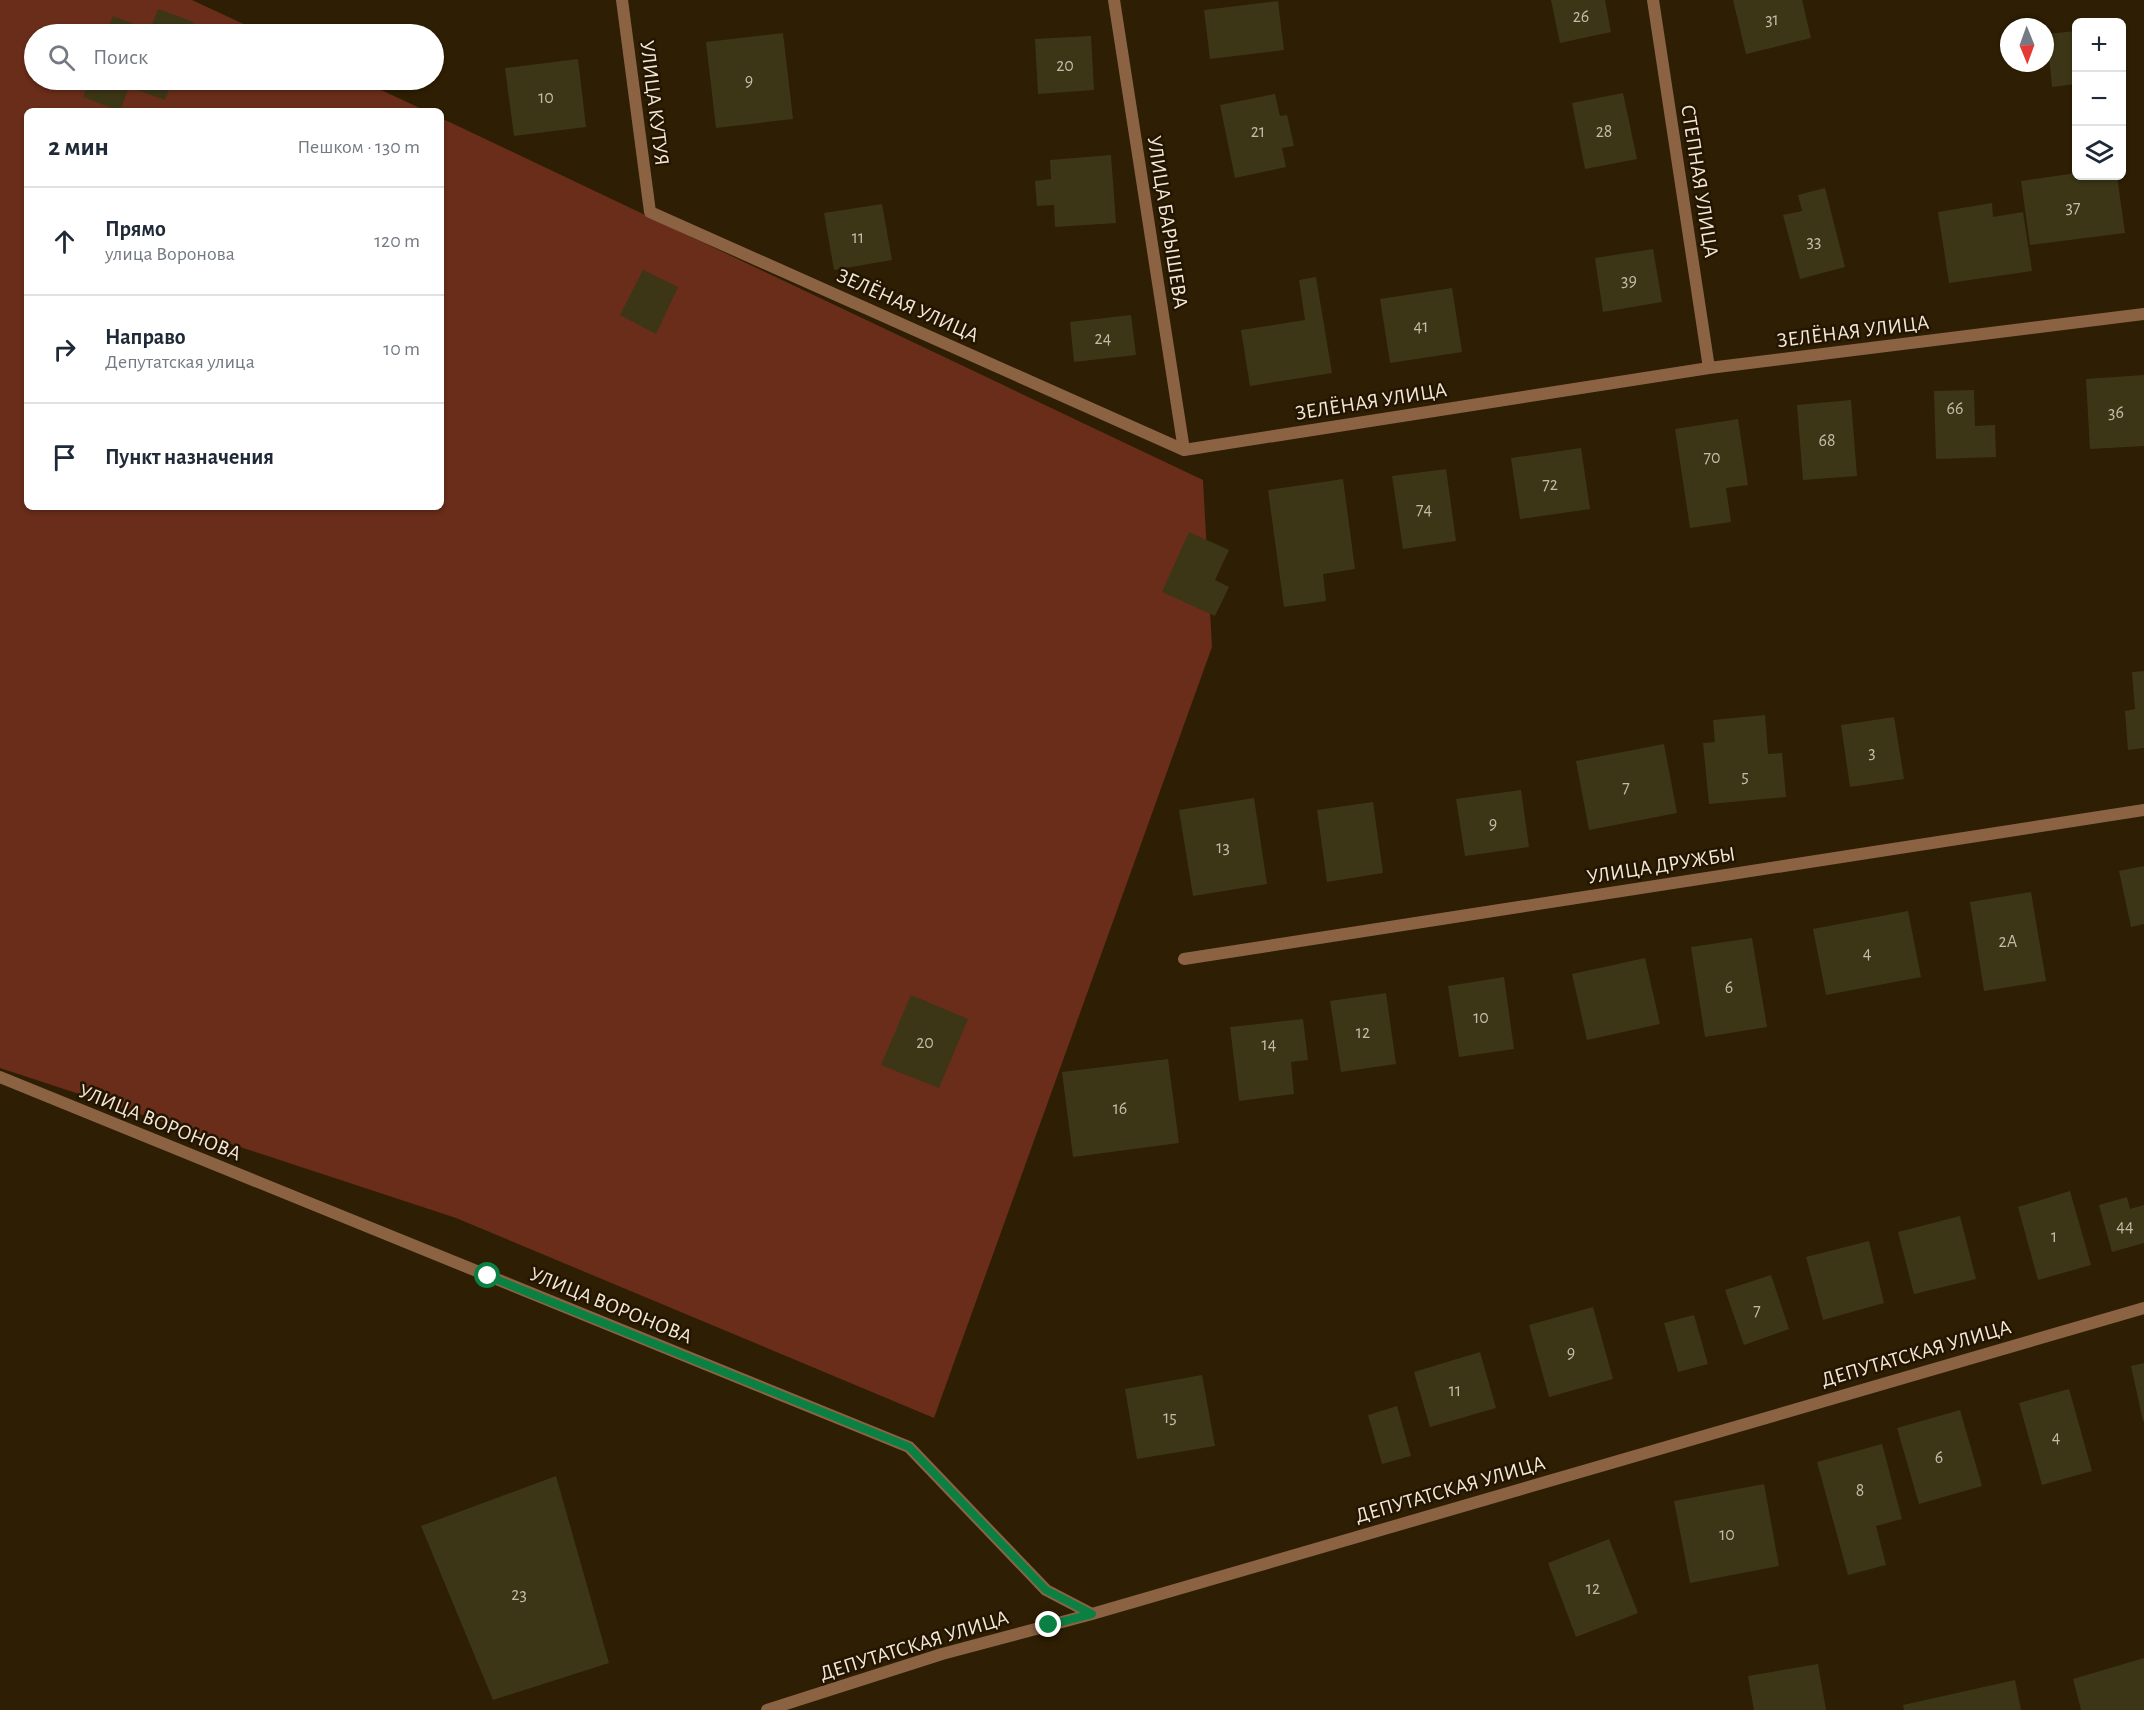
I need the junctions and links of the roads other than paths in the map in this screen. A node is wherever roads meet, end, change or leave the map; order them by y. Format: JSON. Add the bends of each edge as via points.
{"nodes":[{"id":1,"x":622,"y":0,"type":"edge"},
{"id":2,"x":1114,"y":0,"type":"edge"},
{"id":3,"x":1653,"y":0,"type":"edge"},
{"id":4,"x":650,"y":212,"type":"joint"},
{"id":5,"x":2144,"y":314,"type":"edge"},
{"id":6,"x":1710,"y":368,"type":"junction"},
{"id":7,"x":1184,"y":450,"type":"junction"},
{"id":8,"x":2144,"y":810,"type":"edge"},
{"id":9,"x":1184,"y":959,"type":"dead end"},
{"id":10,"x":0,"y":1077,"type":"edge"},
{"id":11,"x":2144,"y":1308,"type":"edge"},
{"id":12,"x":1092,"y":1614,"type":"junction"},
{"id":13,"x":767,"y":1710,"type":"edge"}],
"edges":[{"from":1,"to":4,"type":"street","name":"УЛИЦА КУТУЯ"},
{"from":2,"to":7,"type":"street","name":"УЛИЦА БАРЫШЕВА"},
{"from":3,"to":6,"type":"street","name":"СТЕПНАЯ УЛИЦА"},
{"from":4,"to":7,"type":"street","name":"ЗЕЛЁНАЯ УЛИЦА"},
{"from":5,"to":6,"type":"street","name":"ЗЕЛЁНАЯ УЛИЦА"},
{"from":6,"to":7,"type":"street","name":"ЗЕЛЁНАЯ УЛИЦА"},
{"from":8,"to":9,"type":"street","name":"УЛИЦА ДРУЖБЫ"},
{"from":10,"to":12,"type":"street","name":"УЛИЦА ВОРОНОВА","via":[[909,1447],[1046,1590]]},
{"from":11,"to":12,"type":"street","name":"ДЕПУТАТСКАЯ УЛИЦА"},
{"from":12,"to":13,"type":"street","name":"ДЕПУТАТСКАЯ УЛИЦА","via":[[942,1654]]}]}
